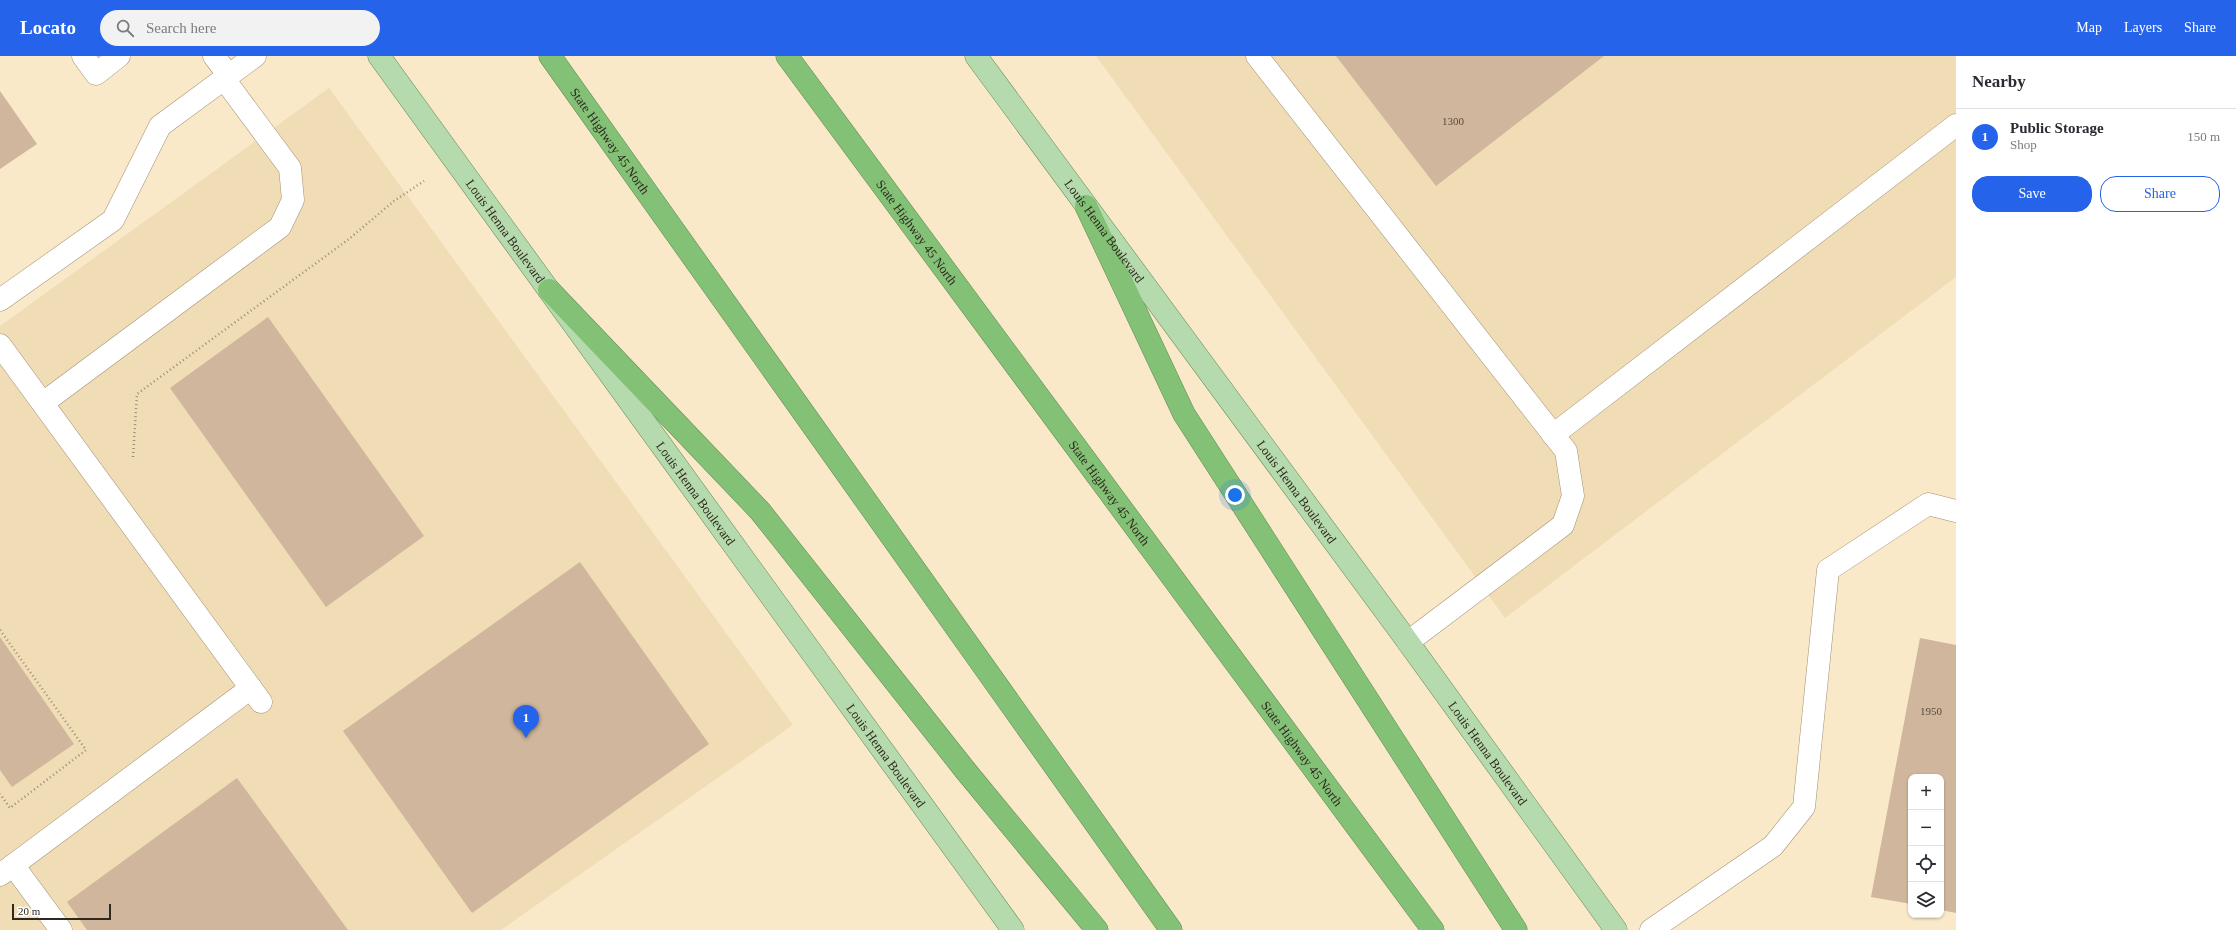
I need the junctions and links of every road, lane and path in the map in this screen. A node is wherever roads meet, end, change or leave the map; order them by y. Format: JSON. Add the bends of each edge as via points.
{"nodes":[{"id":1,"x":83,"y":56,"type":"edge"},
{"id":2,"x":119,"y":56,"type":"edge"},
{"id":3,"x":214,"y":56,"type":"edge"},
{"id":4,"x":255,"y":56,"type":"edge"},
{"id":5,"x":379,"y":56,"type":"edge"},
{"id":6,"x":550,"y":56,"type":"edge"},
{"id":7,"x":787,"y":56,"type":"edge"},
{"id":8,"x":976,"y":56,"type":"edge"},
{"id":9,"x":1257,"y":56,"type":"edge"},
{"id":10,"x":226,"y":78,"type":"junction"},
{"id":11,"x":1956,"y":125,"type":"edge"},
{"id":12,"x":424,"y":181,"type":"dead end"},
{"id":13,"x":1086,"y":206,"type":"junction"},
{"id":14,"x":549,"y":290,"type":"junction"},
{"id":15,"x":0,"y":300,"type":"edge"},
{"id":16,"x":0,"y":344,"type":"edge"},
{"id":17,"x":43,"y":403,"type":"junction"},
{"id":18,"x":1554,"y":435,"type":"junction"},
{"id":19,"x":133,"y":457,"type":"dead end"},
{"id":20,"x":1956,"y":511,"type":"edge"},
{"id":21,"x":0,"y":630,"type":"edge"},
{"id":22,"x":1408,"y":642,"type":"junction"},
{"id":23,"x":0,"y":794,"type":"edge"},
{"id":24,"x":6,"y":870,"type":"edge"},
{"id":25,"x":61,"y":930,"type":"edge"},
{"id":26,"x":1013,"y":930,"type":"edge"},
{"id":27,"x":1098,"y":930,"type":"edge"},
{"id":28,"x":1171,"y":930,"type":"edge"},
{"id":29,"x":1433,"y":930,"type":"edge"},
{"id":30,"x":1516,"y":930,"type":"edge"},
{"id":31,"x":1616,"y":930,"type":"edge"},
{"id":32,"x":1651,"y":930,"type":"edge"}],
"edges":[{"from":1,"to":2,"type":"lane","via":[[96,74]]},
{"from":3,"to":10,"type":"lane"},
{"from":4,"to":10,"type":"lane"},
{"from":5,"to":14,"type":"main road","name":"Louis Henna Boulevard"},
{"from":6,"to":28,"type":"highway","name":"State Highway 45 North"},
{"from":7,"to":29,"type":"highway","name":"State Highway 45 North"},
{"from":8,"to":13,"type":"main road","name":"Louis Henna Boulevard"},
{"from":9,"to":18,"type":"lane"},
{"from":10,"to":15,"type":"lane","via":[[160,126],[113,220]]},
{"from":10,"to":17,"type":"lane","via":[[290,168],[293,200],[280,227]]},
{"from":11,"to":18,"type":"lane"},
{"from":12,"to":19,"type":"path","via":[[137,394]]},
{"from":13,"to":22,"type":"main road","name":"Louis Henna Boulevard"},
{"from":13,"to":30,"type":"highway","via":[[1184,414]]},
{"from":14,"to":26,"type":"main road","name":"Louis Henna Boulevard"},
{"from":14,"to":27,"type":"highway","via":[[760,511],[965,770]]},
{"from":16,"to":17,"type":"lane"},
{"from":17,"to":24,"type":"lane","via":[[256,695]]},
{"from":18,"to":22,"type":"lane","via":[[1566,451],[1573,496],[1563,525]]},
{"from":20,"to":32,"type":"lane","via":[[1928,504],[1828,570],[1804,807],[1773,846]]},
{"from":21,"to":23,"type":"path","via":[[86,750],[10,808]]},
{"from":22,"to":31,"type":"main road","name":"Louis Henna Boulevard"},
{"from":24,"to":25,"type":"lane"}]}
